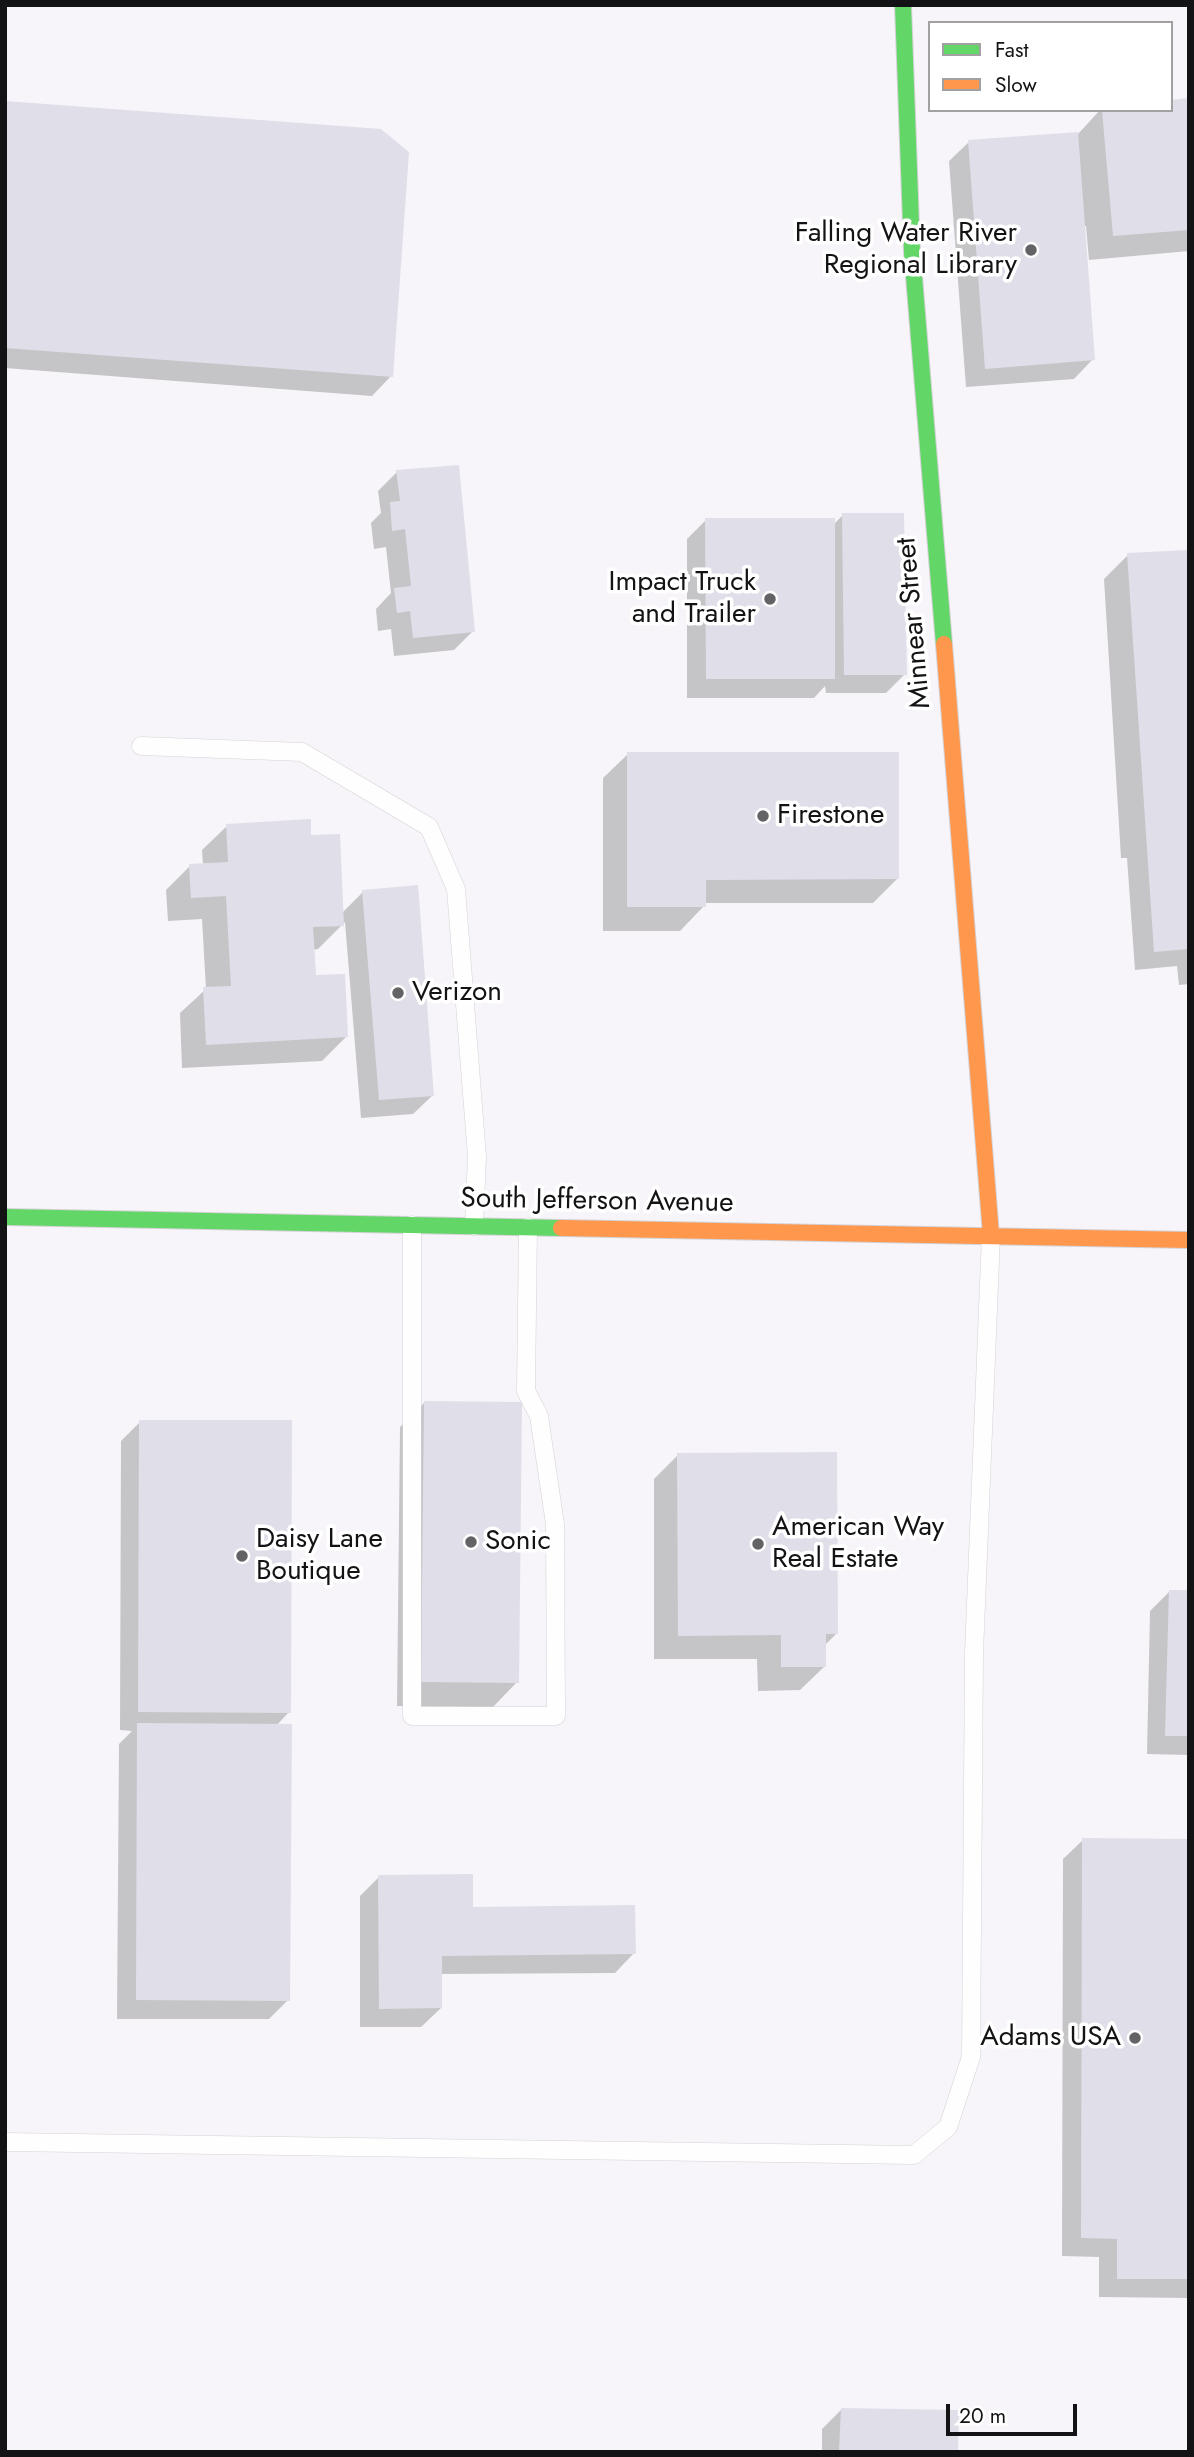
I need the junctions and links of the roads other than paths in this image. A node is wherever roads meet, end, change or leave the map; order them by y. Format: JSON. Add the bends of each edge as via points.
{"nodes":[{"id":1,"x":903,"y":5,"type":"edge"},
{"id":2,"x":141,"y":746,"type":"dead end"},
{"id":3,"x":5,"y":1217,"type":"edge"},
{"id":4,"x":412,"y":1225,"type":"junction"},
{"id":5,"x":474,"y":1226,"type":"junction"},
{"id":6,"x":528,"y":1227,"type":"junction"},
{"id":7,"x":990,"y":1235,"type":"junction"},
{"id":8,"x":1189,"y":1240,"type":"edge"},
{"id":9,"x":5,"y":2142,"type":"edge"}],
"edges":[{"from":1,"to":7,"type":"street","name":"Minnear Street","via":[[912,252]]},
{"from":2,"to":5,"type":"lane","via":[[302,752],[429,827],[456,889],[477,1157]]},
{"from":3,"to":4,"type":"street","name":"South Jefferson Avenue"},
{"from":4,"to":5,"type":"street","name":"South Jefferson Avenue"},
{"from":4,"to":6,"type":"lane","via":[[412,1716],[556,1716],[555,1524],[539,1416],[526,1391]]},
{"from":5,"to":6,"type":"street","name":"South Jefferson Avenue"},
{"from":6,"to":7,"type":"street","name":"South Jefferson Avenue"},
{"from":7,"to":8,"type":"street","name":"South Jefferson Avenue"},
{"from":7,"to":9,"type":"lane","via":[[974,1653],[971,2057],[948,2127],[914,2155]]}]}
